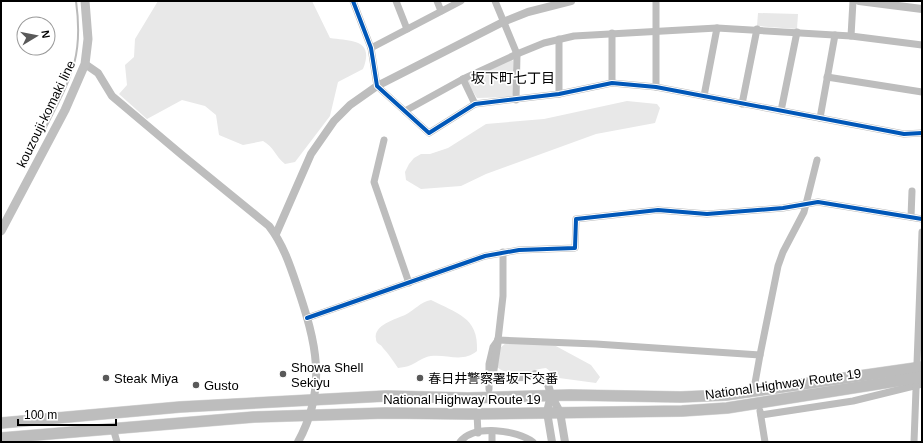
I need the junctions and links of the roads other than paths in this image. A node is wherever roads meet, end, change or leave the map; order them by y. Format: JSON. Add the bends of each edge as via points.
{"nodes":[{"id":1,"x":85,"y":1,"type":"edge"},
{"id":2,"x":353,"y":1,"type":"edge"},
{"id":3,"x":396,"y":1,"type":"edge"},
{"id":4,"x":437,"y":1,"type":"edge"},
{"id":5,"x":461,"y":1,"type":"edge"},
{"id":6,"x":495,"y":1,"type":"edge"},
{"id":7,"x":571,"y":1,"type":"edge"},
{"id":8,"x":656,"y":1,"type":"edge"},
{"id":9,"x":853,"y":1,"type":"edge"},
{"id":10,"x":859,"y":1,"type":"edge"},
{"id":11,"x":922,"y":9,"type":"edge"},
{"id":12,"x":441,"y":11,"type":"junction"},
{"id":13,"x":503,"y":22,"type":"junction"},
{"id":14,"x":717,"y":28,"type":"junction"},
{"id":15,"x":407,"y":29,"type":"junction"},
{"id":16,"x":757,"y":29,"type":"junction"},
{"id":17,"x":656,"y":31,"type":"junction"},
{"id":18,"x":797,"y":32,"type":"junction"},
{"id":19,"x":612,"y":33,"type":"junction"},
{"id":20,"x":835,"y":35,"type":"junction"},
{"id":21,"x":851,"y":36,"type":"junction"},
{"id":22,"x":559,"y":39,"type":"junction"},
{"id":23,"x":922,"y":46,"type":"edge"},
{"id":24,"x":371,"y":48,"type":"junction"},
{"id":25,"x":517,"y":54,"type":"junction"},
{"id":26,"x":85,"y":64,"type":"junction"},
{"id":27,"x":828,"y":77,"type":"junction"},
{"id":28,"x":463,"y":79,"type":"junction"},
{"id":29,"x":612,"y":83,"type":"junction"},
{"id":30,"x":378,"y":86,"type":"junction"},
{"id":31,"x":656,"y":87,"type":"junction"},
{"id":32,"x":922,"y":92,"type":"edge"},
{"id":33,"x":559,"y":94,"type":"junction"},
{"id":34,"x":704,"y":96,"type":"junction"},
{"id":35,"x":516,"y":100,"type":"junction"},
{"id":36,"x":475,"y":104,"type":"junction"},
{"id":37,"x":742,"y":104,"type":"junction"},
{"id":38,"x":405,"y":111,"type":"junction"},
{"id":39,"x":782,"y":111,"type":"junction"},
{"id":40,"x":820,"y":118,"type":"junction"},
{"id":41,"x":922,"y":133,"type":"edge"},
{"id":42,"x":384,"y":140,"type":"dead end"},
{"id":43,"x":817,"y":160,"type":"dead end"},
{"id":44,"x":912,"y":191,"type":"dead end"},
{"id":45,"x":807,"y":204,"type":"junction"},
{"id":46,"x":911,"y":217,"type":"junction"},
{"id":47,"x":922,"y":219,"type":"edge"},
{"id":48,"x":1,"y":231,"type":"edge"},
{"id":49,"x":922,"y":232,"type":"edge"},
{"id":50,"x":276,"y":234,"type":"junction"},
{"id":51,"x":503,"y":252,"type":"junction"},
{"id":52,"x":409,"y":283,"type":"junction"},
{"id":53,"x":307,"y":318,"type":"junction"},
{"id":54,"x":498,"y":340,"type":"junction"},
{"id":55,"x":760,"y":355,"type":"junction"},
{"id":56,"x":919,"y":376,"type":"edge"},
{"id":57,"x":867,"y":386,"type":"junction"},
{"id":58,"x":489,"y":389,"type":"dead end"},
{"id":59,"x":551,"y":395,"type":"junction"},
{"id":60,"x":757,"y":397,"type":"junction"},
{"id":61,"x":314,"y":400,"type":"junction"},
{"id":62,"x":853,"y":401,"type":"junction"},
{"id":63,"x":547,"y":412,"type":"junction"},
{"id":64,"x":560,"y":412,"type":"junction"},
{"id":65,"x":477,"y":414,"type":"junction"},
{"id":66,"x":761,"y":415,"type":"junction"},
{"id":67,"x":310,"y":416,"type":"junction"},
{"id":68,"x":1,"y":423,"type":"edge"},
{"id":69,"x":113,"y":428,"type":"junction"},
{"id":70,"x":492,"y":431,"type":"junction"},
{"id":71,"x":478,"y":433,"type":"junction"},
{"id":72,"x":1,"y":438,"type":"edge"},
{"id":73,"x":118,"y":442,"type":"edge"},
{"id":74,"x":298,"y":442,"type":"edge"},
{"id":75,"x":460,"y":442,"type":"edge"},
{"id":76,"x":492,"y":442,"type":"edge"},
{"id":77,"x":533,"y":442,"type":"edge"},
{"id":78,"x":552,"y":442,"type":"edge"},
{"id":79,"x":565,"y":442,"type":"edge"},
{"id":80,"x":765,"y":442,"type":"edge"},
{"id":81,"x":914,"y":442,"type":"edge"}],
"edges":[{"from":1,"to":26,"type":"main road","name":"kouzouji-komaki line","via":[[88,39]]},
{"from":2,"to":24,"type":"street"},
{"from":3,"to":15,"type":"street"},
{"from":4,"to":12,"type":"street"},
{"from":5,"to":12,"type":"street"},
{"from":6,"to":13,"type":"street"},
{"from":7,"to":13,"type":"street","via":[[534,10]]},
{"from":8,"to":17,"type":"street"},
{"from":9,"to":21,"type":"street"},
{"from":10,"to":11,"type":"street"},
{"from":12,"to":15,"type":"street"},
{"from":13,"to":25,"type":"street"},
{"from":13,"to":30,"type":"street"},
{"from":14,"to":16,"type":"street"},
{"from":14,"to":17,"type":"street"},
{"from":14,"to":34,"type":"street"},
{"from":15,"to":24,"type":"street"},
{"from":16,"to":18,"type":"street"},
{"from":16,"to":37,"type":"street"},
{"from":17,"to":19,"type":"street"},
{"from":17,"to":31,"type":"street"},
{"from":18,"to":20,"type":"street"},
{"from":18,"to":39,"type":"street"},
{"from":19,"to":22,"type":"street"},
{"from":19,"to":29,"type":"street"},
{"from":20,"to":21,"type":"street"},
{"from":20,"to":27,"type":"street"},
{"from":21,"to":23,"type":"street"},
{"from":22,"to":25,"type":"street"},
{"from":22,"to":33,"type":"street"},
{"from":24,"to":30,"type":"street"},
{"from":25,"to":28,"type":"street"},
{"from":25,"to":35,"type":"street"},
{"from":26,"to":48,"type":"main road","name":"kouzouji-komaki line","via":[[65,110]]},
{"from":26,"to":50,"type":"street","via":[[98,73],[112,96],[270,226]]},
{"from":27,"to":32,"type":"street"},
{"from":27,"to":40,"type":"street"},
{"from":28,"to":36,"type":"street"},
{"from":28,"to":38,"type":"street"},
{"from":29,"to":31,"type":"street"},
{"from":29,"to":33,"type":"street"},
{"from":30,"to":38,"type":"street"},
{"from":30,"to":50,"type":"street","via":[[350,105],[319,141],[305,166]]},
{"from":31,"to":34,"type":"street"},
{"from":33,"to":35,"type":"street"},
{"from":34,"to":37,"type":"street"},
{"from":35,"to":36,"type":"street"},
{"from":36,"to":38,"type":"street","via":[[429,133]]},
{"from":37,"to":39,"type":"street"},
{"from":39,"to":40,"type":"street"},
{"from":40,"to":41,"type":"street","via":[[904,134]]},
{"from":42,"to":52,"type":"street","via":[[374,182]]},
{"from":43,"to":45,"type":"street"},
{"from":44,"to":46,"type":"street"},
{"from":45,"to":46,"type":"street","via":[[818,202]]},
{"from":45,"to":51,"type":"street","via":[[707,214],[658,210],[576,219],[575,248]]},
{"from":45,"to":55,"type":"street","via":[[778,266]]},
{"from":46,"to":47,"type":"street"},
{"from":49,"to":56,"type":"street"},
{"from":50,"to":53,"type":"street","via":[[288,260]]},
{"from":51,"to":52,"type":"street"},
{"from":51,"to":54,"type":"street","via":[[503,296]]},
{"from":52,"to":53,"type":"street"},
{"from":53,"to":61,"type":"street","via":[[317,360]]},
{"from":54,"to":55,"type":"street"},
{"from":54,"to":58,"type":"street","via":[[493,347],[489,364]]},
{"from":54,"to":59,"type":"street","via":[[492,373],[498,378],[535,374],[547,381]]},
{"from":55,"to":60,"type":"street","via":[[755,383]]},
{"from":56,"to":57,"type":"highway","name":"National Highway Route 19"},
{"from":56,"to":60,"type":"highway","name":"National Highway Route 19","via":[[870,371]]},
{"from":56,"to":62,"type":"street"},
{"from":56,"to":81,"type":"street"},
{"from":57,"to":60,"type":"highway","name":"National Highway Route 19"},
{"from":57,"to":62,"type":"street"},
{"from":59,"to":60,"type":"highway","name":"National Highway Route 19"},
{"from":59,"to":61,"type":"highway","name":"National Highway Route 19","via":[[468,398],[386,396]]},
{"from":59,"to":63,"type":"street"},
{"from":59,"to":64,"type":"street"},
{"from":60,"to":64,"type":"highway","name":"National Highway Route 19","via":[[727,408]]},
{"from":60,"to":66,"type":"street"},
{"from":61,"to":67,"type":"street"},
{"from":61,"to":68,"type":"highway","name":"National Highway Route 19","via":[[180,407]]},
{"from":62,"to":66,"type":"street"},
{"from":63,"to":64,"type":"highway","name":"National Highway Route 19"},
{"from":63,"to":65,"type":"highway","name":"National Highway Route 19"},
{"from":63,"to":78,"type":"street"},
{"from":64,"to":79,"type":"street"},
{"from":65,"to":67,"type":"highway","name":"National Highway Route 19","via":[[386,413]]},
{"from":65,"to":71,"type":"street"},
{"from":66,"to":80,"type":"street"},
{"from":67,"to":69,"type":"highway","name":"National Highway Route 19"},
{"from":67,"to":74,"type":"street"},
{"from":69,"to":72,"type":"highway","name":"National Highway Route 19"},
{"from":69,"to":73,"type":"street"},
{"from":70,"to":71,"type":"street"},
{"from":70,"to":76,"type":"street"},
{"from":70,"to":77,"type":"street","via":[[515,433]]},
{"from":71,"to":75,"type":"street","via":[[463,438]]}]}
